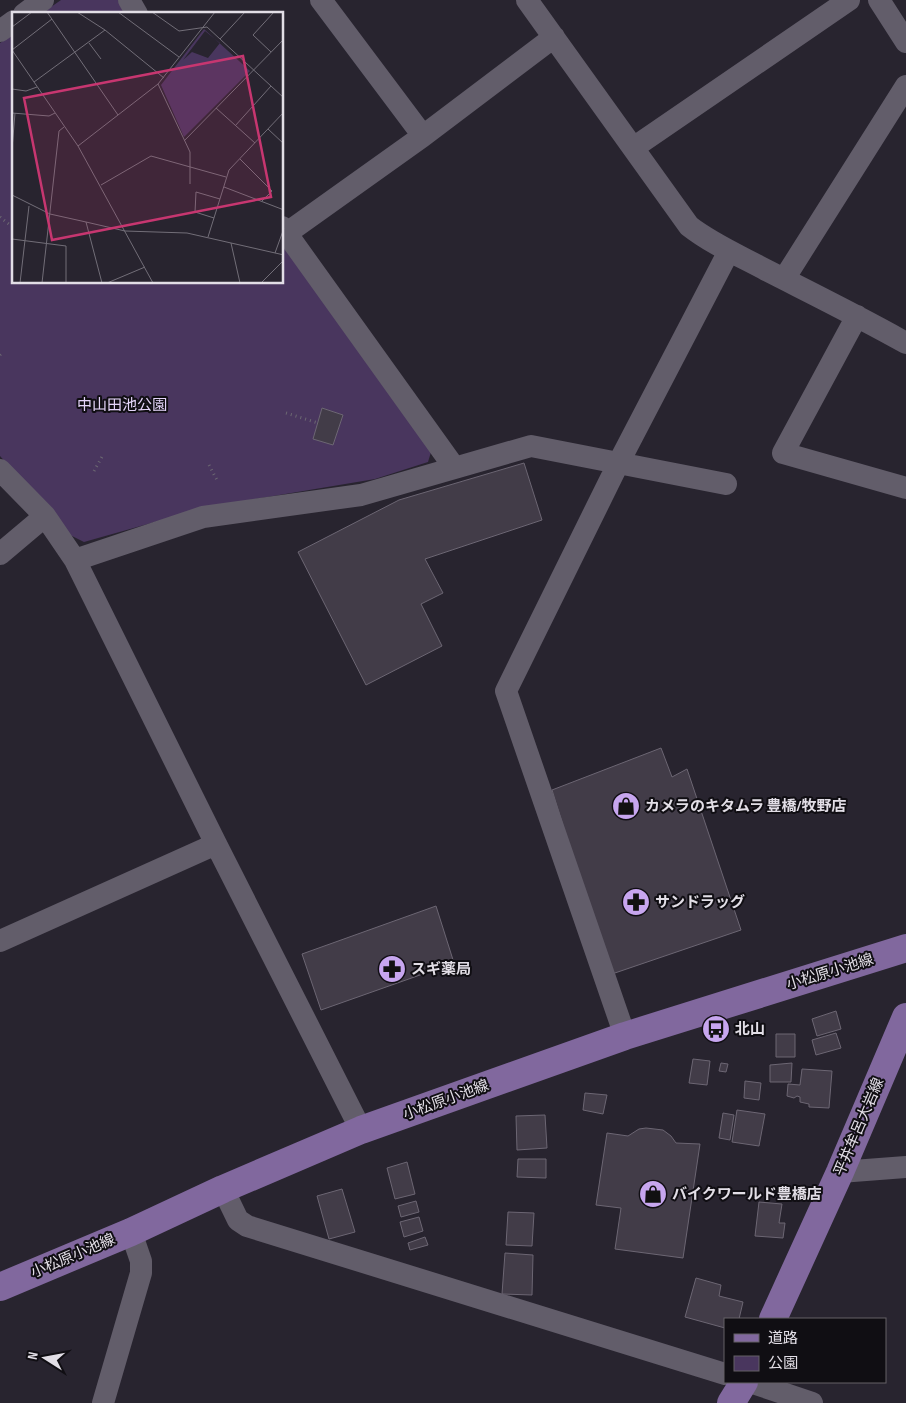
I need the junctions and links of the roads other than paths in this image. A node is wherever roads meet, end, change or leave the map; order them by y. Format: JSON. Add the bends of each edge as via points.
{"nodes":[{"id":1,"x":43,"y":0,"type":"edge"},
{"id":2,"x":129,"y":0,"type":"edge"},
{"id":3,"x":321,"y":0,"type":"edge"},
{"id":4,"x":527,"y":0,"type":"edge"},
{"id":5,"x":849,"y":0,"type":"edge"},
{"id":6,"x":879,"y":0,"type":"edge"},
{"id":7,"x":27,"y":12,"type":"edge"},
{"id":8,"x":135,"y":12,"type":"edge"},
{"id":9,"x":12,"y":22,"type":"edge"},
{"id":10,"x":0,"y":31,"type":"edge"},
{"id":11,"x":554,"y":37,"type":"junction"},
{"id":12,"x":906,"y":42,"type":"edge"},
{"id":13,"x":906,"y":86,"type":"edge"},
{"id":14,"x":422,"y":136,"type":"junction"},
{"id":15,"x":633,"y":148,"type":"junction"},
{"id":16,"x":285,"y":230,"type":"edge"},
{"id":17,"x":730,"y":251,"type":"junction"},
{"id":18,"x":784,"y":279,"type":"junction"},
{"id":19,"x":857,"y":316,"type":"junction"},
{"id":20,"x":906,"y":343,"type":"edge"},
{"id":21,"x":619,"y":462,"type":"junction"},
{"id":22,"x":454,"y":467,"type":"junction"},
{"id":23,"x":0,"y":470,"type":"edge"},
{"id":24,"x":726,"y":484,"type":"dead end"},
{"id":25,"x":906,"y":488,"type":"edge"},
{"id":26,"x":45,"y":516,"type":"junction"},
{"id":27,"x":0,"y":554,"type":"edge"},
{"id":28,"x":75,"y":560,"type":"junction"},
{"id":29,"x":216,"y":844,"type":"junction"},
{"id":30,"x":0,"y":942,"type":"edge"},
{"id":31,"x":906,"y":948,"type":"edge"},
{"id":32,"x":906,"y":1017,"type":"edge"},
{"id":33,"x":625,"y":1036,"type":"junction"},
{"id":34,"x":361,"y":1130,"type":"junction"},
{"id":35,"x":906,"y":1167,"type":"edge"},
{"id":36,"x":840,"y":1172,"type":"junction"},
{"id":37,"x":223,"y":1189,"type":"junction"},
{"id":38,"x":131,"y":1232,"type":"junction"},
{"id":39,"x":0,"y":1287,"type":"edge"},
{"id":40,"x":773,"y":1318,"type":"edge"},
{"id":41,"x":724,"y":1374,"type":"edge"},
{"id":42,"x":743,"y":1383,"type":"edge"},
{"id":43,"x":753,"y":1383,"type":"edge"},
{"id":44,"x":103,"y":1403,"type":"edge"},
{"id":45,"x":731,"y":1403,"type":"edge"},
{"id":46,"x":812,"y":1403,"type":"edge"}],
"edges":[{"from":1,"to":7,"type":"street"},
{"from":2,"to":8,"type":"street"},
{"from":3,"to":14,"type":"street"},
{"from":4,"to":11,"type":"street"},
{"from":5,"to":15,"type":"street"},
{"from":6,"to":12,"type":"street"},
{"from":9,"to":10,"type":"street"},
{"from":11,"to":14,"type":"street"},
{"from":11,"to":15,"type":"street"},
{"from":13,"to":18,"type":"street"},
{"from":14,"to":16,"type":"street"},
{"from":15,"to":17,"type":"street","via":[[689,226]]},
{"from":16,"to":22,"type":"street"},
{"from":17,"to":18,"type":"street"},
{"from":17,"to":21,"type":"street"},
{"from":18,"to":19,"type":"street"},
{"from":19,"to":20,"type":"street"},
{"from":19,"to":25,"type":"street","via":[[783,453]]},
{"from":21,"to":22,"type":"street","via":[[531,446]]},
{"from":21,"to":24,"type":"street"},
{"from":21,"to":33,"type":"street","via":[[506,691]]},
{"from":22,"to":28,"type":"street","via":[[361,495],[203,517]]},
{"from":23,"to":26,"type":"street"},
{"from":26,"to":27,"type":"street"},
{"from":26,"to":28,"type":"street"},
{"from":28,"to":29,"type":"street"},
{"from":29,"to":30,"type":"street"},
{"from":29,"to":34,"type":"street"},
{"from":31,"to":33,"type":"main road","name":"小松原小池線"},
{"from":32,"to":36,"type":"main road","name":"平井牟呂大岩線"},
{"from":33,"to":34,"type":"main road","name":"小松原小池線"},
{"from":34,"to":37,"type":"main road","name":"小松原小池線"},
{"from":35,"to":36,"type":"street"},
{"from":36,"to":40,"type":"main road","name":"平井牟呂大岩線"},
{"from":37,"to":38,"type":"main road","name":"小松原小池線"},
{"from":37,"to":41,"type":"street","via":[[238,1220],[247,1226]]},
{"from":38,"to":39,"type":"main road","name":"小松原小池線"},
{"from":38,"to":44,"type":"street","via":[[141,1261],[141,1273]]},
{"from":42,"to":45,"type":"main road"},
{"from":43,"to":46,"type":"street"}]}
